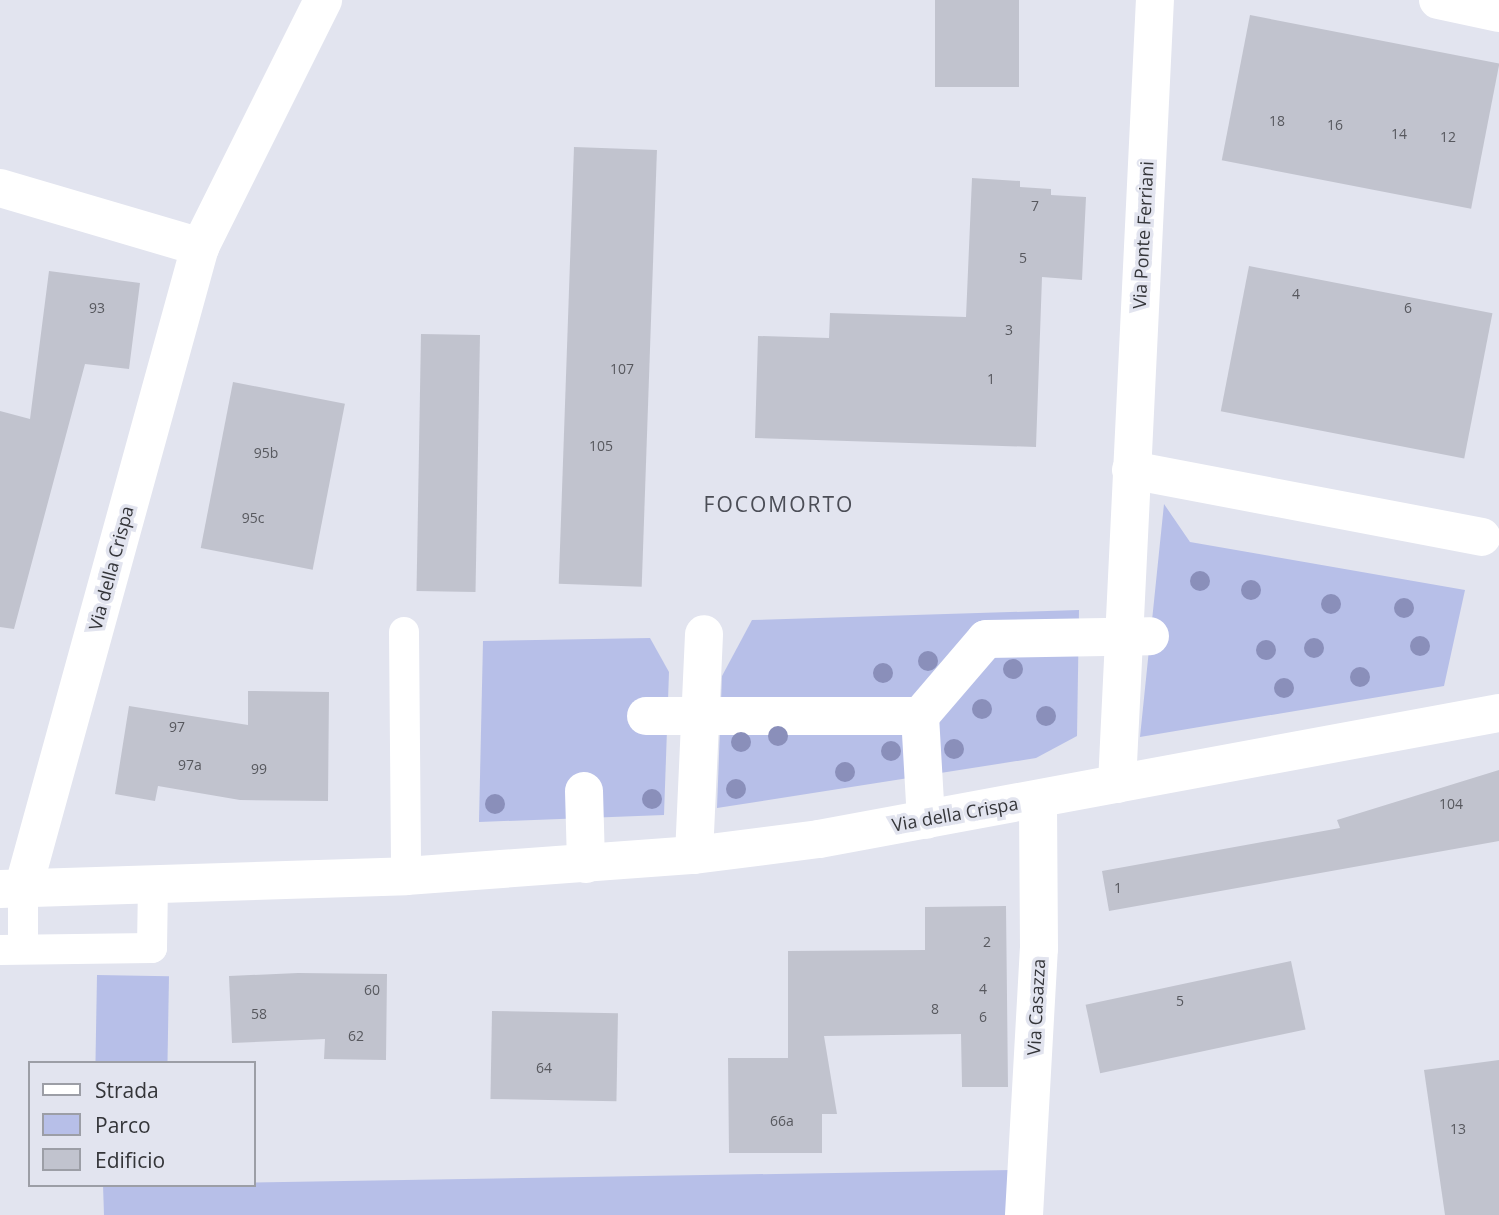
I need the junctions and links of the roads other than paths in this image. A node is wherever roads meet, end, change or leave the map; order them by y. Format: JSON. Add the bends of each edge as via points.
{"nodes":[{"id":1,"x":323,"y":0,"type":"edge"},
{"id":2,"x":1155,"y":0,"type":"edge"},
{"id":3,"x":1438,"y":0,"type":"edge"},
{"id":4,"x":1499,"y":13,"type":"edge"},
{"id":5,"x":0,"y":188,"type":"edge"},
{"id":6,"x":200,"y":247,"type":"junction"},
{"id":7,"x":1131,"y":470,"type":"junction"},
{"id":8,"x":1482,"y":537,"type":"dead end"},
{"id":9,"x":404,"y":632,"type":"dead end"},
{"id":10,"x":704,"y":634,"type":"dead end"},
{"id":11,"x":1137,"y":636,"type":"junction"},
{"id":12,"x":1499,"y":713,"type":"edge"},
{"id":13,"x":646,"y":716,"type":"dead end"},
{"id":14,"x":698,"y":716,"type":"junction"},
{"id":15,"x":920,"y":716,"type":"junction"},
{"id":16,"x":1117,"y":785,"type":"junction"},
{"id":17,"x":584,"y":791,"type":"dead end"},
{"id":18,"x":1038,"y":799,"type":"junction"},
{"id":19,"x":926,"y":820,"type":"junction"},
{"id":20,"x":694,"y":855,"type":"junction"},
{"id":21,"x":586,"y":864,"type":"junction"},
{"id":22,"x":406,"y":876,"type":"junction"},
{"id":23,"x":153,"y":885,"type":"junction"},
{"id":24,"x":11,"y":889,"type":"edge"},
{"id":25,"x":12,"y":950,"type":"edge"},
{"id":26,"x":1024,"y":1215,"type":"edge"}],
"edges":[{"from":1,"to":6,"type":"street","name":"Via della Crispa"},
{"from":2,"to":7,"type":"street","name":"Via Ponte Ferriani"},
{"from":3,"to":4,"type":"street"},
{"from":5,"to":6,"type":"street"},
{"from":6,"to":24,"type":"street","name":"Via della Crispa"},
{"from":7,"to":8,"type":"street"},
{"from":7,"to":11,"type":"street","name":"Via Ponte Ferriani"},
{"from":9,"to":22,"type":"lane"},
{"from":10,"to":14,"type":"street"},
{"from":11,"to":15,"type":"street","via":[[986,639]]},
{"from":11,"to":16,"type":"street","name":"Via Ponte Ferriani"},
{"from":12,"to":16,"type":"street","name":"Via della Crispa"},
{"from":13,"to":14,"type":"street"},
{"from":14,"to":15,"type":"street"},
{"from":14,"to":20,"type":"street"},
{"from":15,"to":19,"type":"street"},
{"from":16,"to":18,"type":"street","name":"Via della Crispa"},
{"from":17,"to":21,"type":"street"},
{"from":18,"to":19,"type":"street","name":"Via della Crispa"},
{"from":18,"to":26,"type":"street","name":"Via Casazza","via":[[1039,949]]},
{"from":19,"to":20,"type":"street","name":"Via della Crispa"},
{"from":20,"to":21,"type":"street","name":"Via della Crispa"},
{"from":21,"to":22,"type":"street","name":"Via della Crispa"},
{"from":22,"to":23,"type":"street","name":"Via della Crispa"},
{"from":23,"to":24,"type":"street","name":"Via della Crispa"},
{"from":23,"to":25,"type":"lane","name":"Via della Crispa","via":[[152,948]]},
{"from":24,"to":25,"type":"lane","name":"Via della Crispa"}]}
